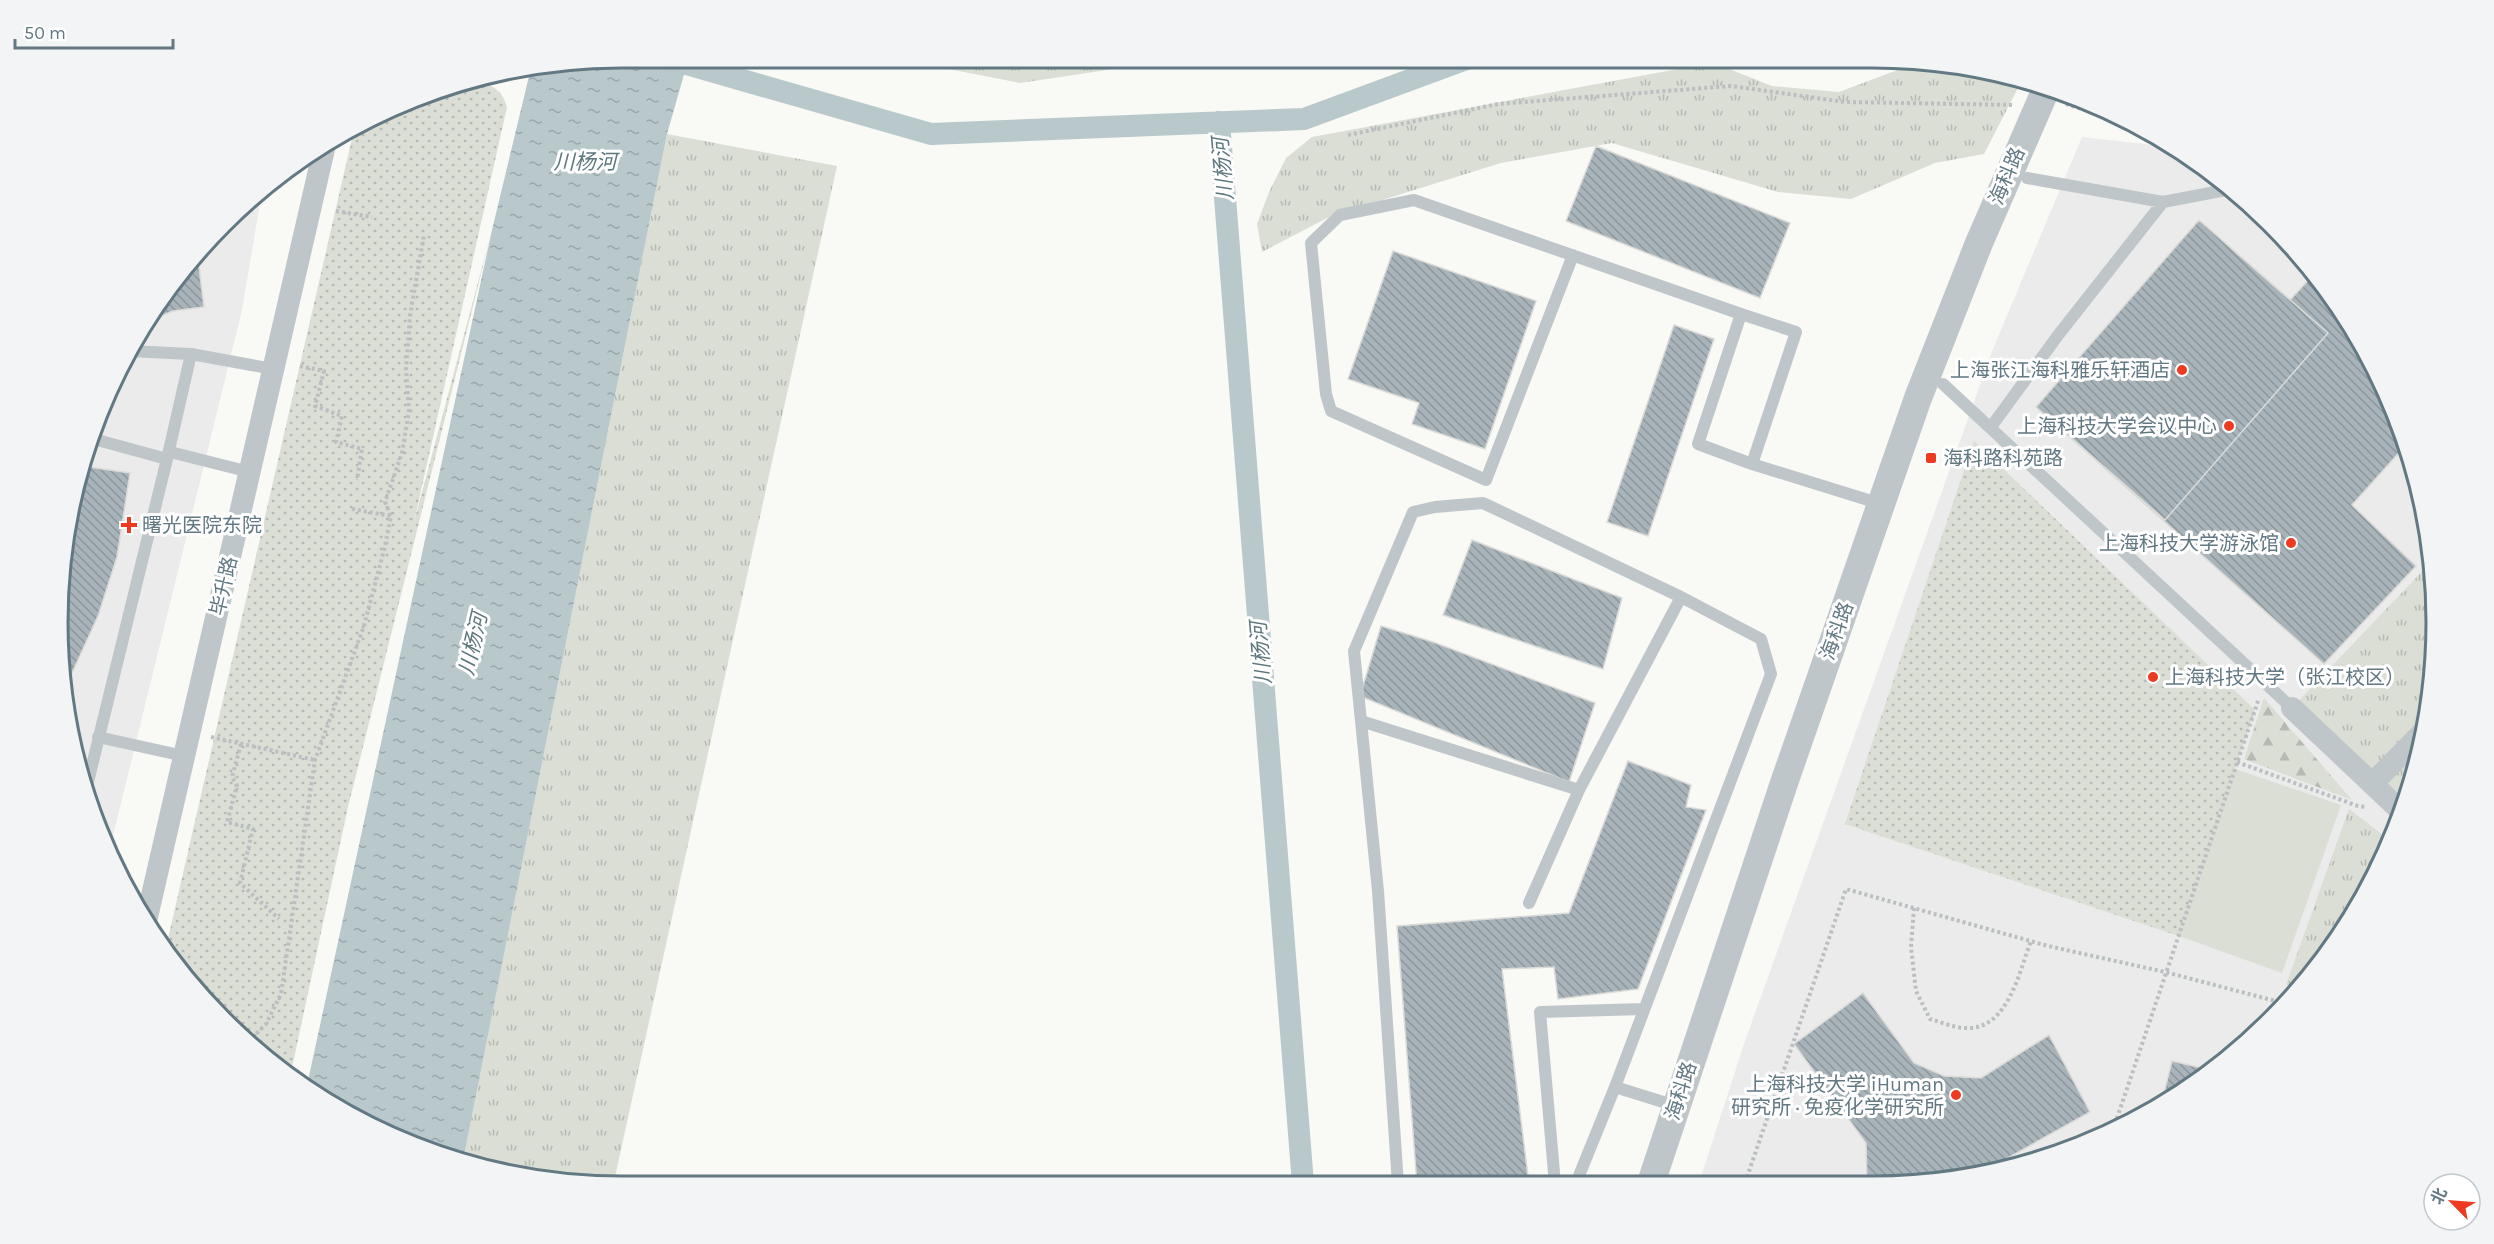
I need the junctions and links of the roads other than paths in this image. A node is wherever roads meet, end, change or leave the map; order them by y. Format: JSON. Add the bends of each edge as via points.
{"nodes":[{"id":1,"x":2053,"y":98,"type":"edge"},
{"id":2,"x":2053,"y":98,"type":"edge"},
{"id":3,"x":322,"y":156,"type":"edge"},
{"id":4,"x":2027,"y":177,"type":"junction"},
{"id":5,"x":2221,"y":191,"type":"edge"},
{"id":6,"x":2163,"y":202,"type":"junction"},
{"id":7,"x":1573,"y":255,"type":"junction"},
{"id":8,"x":1741,"y":314,"type":"junction"},
{"id":9,"x":139,"y":351,"type":"edge"},
{"id":10,"x":191,"y":354,"type":"junction"},
{"id":11,"x":273,"y":369,"type":"junction"},
{"id":12,"x":1944,"y":384,"type":"junction"},
{"id":13,"x":1991,"y":427,"type":"junction"},
{"id":14,"x":99,"y":440,"type":"edge"},
{"id":15,"x":169,"y":455,"type":"junction"},
{"id":16,"x":1752,"y":464,"type":"junction"},
{"id":17,"x":250,"y":472,"type":"junction"},
{"id":18,"x":1882,"y":505,"type":"junction"},
{"id":19,"x":1681,"y":597,"type":"junction"},
{"id":20,"x":2292,"y":708,"type":"joint"},
{"id":21,"x":1361,"y":722,"type":"junction"},
{"id":22,"x":98,"y":737,"type":"junction"},
{"id":23,"x":2413,"y":742,"type":"edge"},
{"id":24,"x":184,"y":756,"type":"junction"},
{"id":25,"x":89,"y":776,"type":"edge"},
{"id":26,"x":2372,"y":784,"type":"junction"},
{"id":27,"x":1579,"y":790,"type":"junction"},
{"id":28,"x":2395,"y":806,"type":"edge"},
{"id":29,"x":1529,"y":903,"type":"dead end"},
{"id":30,"x":149,"y":910,"type":"edge"},
{"id":31,"x":1643,"y":1009,"type":"junction"},
{"id":32,"x":1615,"y":1087,"type":"junction"},
{"id":33,"x":1676,"y":1106,"type":"junction"},
{"id":34,"x":1397,"y":1176,"type":"edge"},
{"id":35,"x":1554,"y":1176,"type":"edge"},
{"id":36,"x":1579,"y":1176,"type":"edge"},
{"id":37,"x":1653,"y":1176,"type":"edge"},
{"id":38,"x":1673,"y":1176,"type":"edge"}],
"edges":[{"from":1,"to":4,"type":"street","name":"海科路"},
{"from":2,"to":18,"type":"street","name":"海科路","via":[[1947,321]]},
{"from":3,"to":11,"type":"street","name":"毕升路"},
{"from":4,"to":6,"type":"lane"},
{"from":4,"to":12,"type":"street","name":"海科路"},
{"from":5,"to":6,"type":"lane"},
{"from":6,"to":13,"type":"lane"},
{"from":7,"to":7,"type":"lane","via":[[1414,200],[1340,215],[1311,243],[1331,411],[1486,480]]},
{"from":7,"to":8,"type":"lane"},
{"from":8,"to":16,"type":"lane","via":[[1698,444]]},
{"from":8,"to":16,"type":"lane","via":[[1796,332]]},
{"from":9,"to":10,"type":"lane"},
{"from":10,"to":11,"type":"lane"},
{"from":10,"to":15,"type":"lane"},
{"from":11,"to":17,"type":"street","name":"毕升路"},
{"from":12,"to":13,"type":"lane"},
{"from":12,"to":38,"type":"street","name":"海科路","via":[[1802,789]]},
{"from":13,"to":20,"type":"lane"},
{"from":14,"to":15,"type":"lane"},
{"from":15,"to":17,"type":"lane"},
{"from":15,"to":22,"type":"lane"},
{"from":16,"to":18,"type":"lane"},
{"from":17,"to":24,"type":"street","name":"毕升路"},
{"from":18,"to":33,"type":"street","name":"海科路"},
{"from":19,"to":21,"type":"lane","via":[[1483,503],[1413,512],[1354,651]]},
{"from":19,"to":27,"type":"lane"},
{"from":19,"to":31,"type":"lane","via":[[1761,639],[1771,674]]},
{"from":20,"to":26,"type":"street"},
{"from":21,"to":27,"type":"lane"},
{"from":21,"to":34,"type":"lane","via":[[1378,891]]},
{"from":22,"to":24,"type":"lane"},
{"from":22,"to":25,"type":"lane"},
{"from":23,"to":26,"type":"street"},
{"from":24,"to":30,"type":"street","name":"毕升路"},
{"from":26,"to":28,"type":"street"},
{"from":27,"to":29,"type":"lane"},
{"from":31,"to":32,"type":"lane"},
{"from":31,"to":35,"type":"lane","via":[[1540,1012]]},
{"from":32,"to":33,"type":"lane"},
{"from":32,"to":36,"type":"lane"},
{"from":33,"to":37,"type":"street","name":"海科路"}]}
